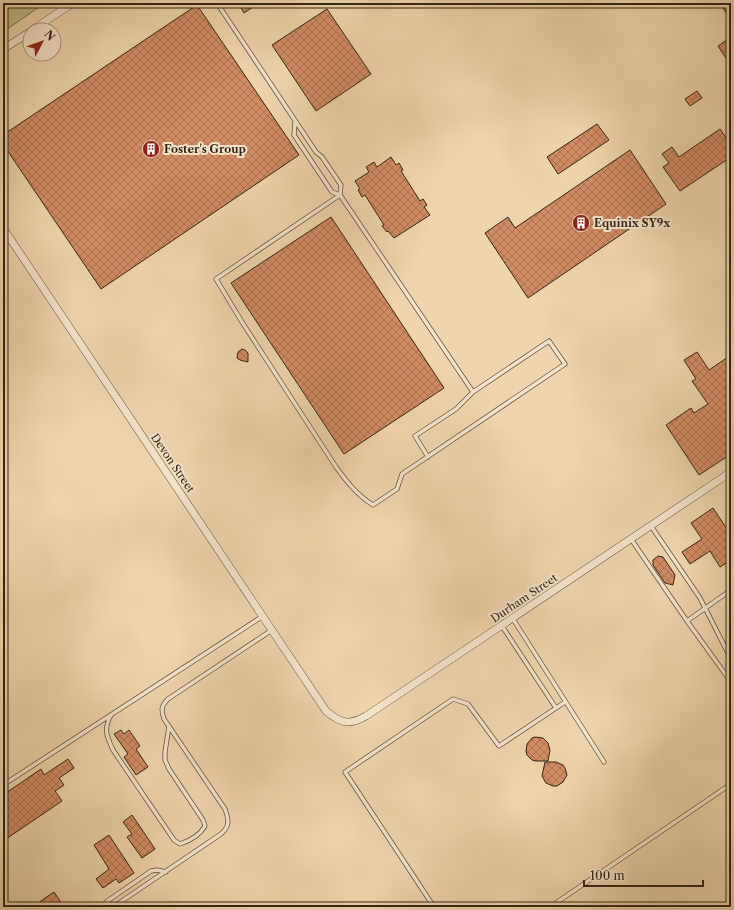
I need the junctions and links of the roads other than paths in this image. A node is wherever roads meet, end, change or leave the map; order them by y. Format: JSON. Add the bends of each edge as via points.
{"nodes":[{"id":1,"x":73,"y":3,"type":"edge"},
{"id":2,"x":217,"y":3,"type":"edge"},
{"id":3,"x":44,"y":22,"type":"edge"},
{"id":4,"x":22,"y":37,"type":"edge"},
{"id":5,"x":3,"y":49,"type":"edge"},
{"id":6,"x":295,"y":122,"type":"junction"},
{"id":7,"x":340,"y":195,"type":"junction"},
{"id":8,"x":3,"y":228,"type":"edge"},
{"id":9,"x":473,"y":392,"type":"junction"},
{"id":10,"x":428,"y":457,"type":"junction"},
{"id":11,"x":731,"y":472,"type":"edge"},
{"id":12,"x":651,"y":526,"type":"junction"},
{"id":13,"x":631,"y":539,"type":"junction"},
{"id":14,"x":731,"y":590,"type":"edge"},
{"id":15,"x":705,"y":608,"type":"junction"},
{"id":16,"x":263,"y":616,"type":"junction"},
{"id":17,"x":513,"y":618,"type":"junction"},
{"id":18,"x":687,"y":621,"type":"junction"},
{"id":19,"x":502,"y":626,"type":"junction"},
{"id":20,"x":272,"y":630,"type":"junction"},
{"id":21,"x":731,"y":659,"type":"edge"},
{"id":22,"x":731,"y":682,"type":"edge"},
{"id":23,"x":565,"y":702,"type":"junction"},
{"id":24,"x":556,"y":708,"type":"junction"},
{"id":25,"x":326,"y":711,"type":"joint"},
{"id":26,"x":112,"y":714,"type":"junction"},
{"id":27,"x":169,"y":726,"type":"junction"},
{"id":28,"x":604,"y":762,"type":"dead end"},
{"id":29,"x":731,"y":784,"type":"edge"},
{"id":30,"x":3,"y":785,"type":"edge"},
{"id":31,"x":166,"y":872,"type":"junction"},
{"id":32,"x":103,"y":907,"type":"edge"},
{"id":33,"x":113,"y":907,"type":"edge"},
{"id":34,"x":434,"y":907,"type":"edge"},
{"id":35,"x":550,"y":907,"type":"edge"}],
"edges":[{"from":1,"to":3,"type":"street"},
{"from":2,"to":6,"type":"lane"},
{"from":4,"to":5,"type":"street"},
{"from":6,"to":7,"type":"lane","via":[[341,185]]},
{"from":6,"to":7,"type":"lane","via":[[294,136],[332,192]]},
{"from":7,"to":9,"type":"lane"},
{"from":7,"to":10,"type":"lane","via":[[216,279],[336,467],[361,497],[373,505],[397,489],[402,474]]},
{"from":8,"to":16,"type":"street","name":"Devon Street"},
{"from":9,"to":10,"type":"lane","via":[[456,409],[415,436]]},
{"from":9,"to":10,"type":"lane","via":[[549,341],[565,364]]},
{"from":11,"to":12,"type":"street","name":"Durham Street"},
{"from":12,"to":13,"type":"street","name":"Durham Street"},
{"from":12,"to":15,"type":"lane"},
{"from":13,"to":17,"type":"street","name":"Durham Street"},
{"from":13,"to":18,"type":"lane"},
{"from":14,"to":15,"type":"lane"},
{"from":15,"to":18,"type":"lane"},
{"from":15,"to":21,"type":"lane"},
{"from":16,"to":20,"type":"street","name":"Devon Street"},
{"from":16,"to":26,"type":"lane"},
{"from":17,"to":19,"type":"street","name":"Durham Street"},
{"from":17,"to":23,"type":"lane"},
{"from":18,"to":22,"type":"lane"},
{"from":19,"to":24,"type":"lane"},
{"from":19,"to":25,"type":"street","name":"Durham Street","via":[[356,722],[334,718]]},
{"from":20,"to":25,"type":"street","name":"Devon Street"},
{"from":20,"to":27,"type":"lane","via":[[162,704],[161,710]]},
{"from":23,"to":24,"type":"lane"},
{"from":23,"to":28,"type":"lane"},
{"from":24,"to":34,"type":"lane","via":[[499,746],[468,704],[453,699],[344,772]]},
{"from":26,"to":27,"type":"lane","via":[[106,728],[107,738],[113,750],[174,840],[180,844],[202,832],[205,826],[165,760]]},
{"from":26,"to":30,"type":"lane"},
{"from":27,"to":31,"type":"lane","via":[[225,809],[229,823],[221,834]]},
{"from":29,"to":35,"type":"lane"},
{"from":31,"to":32,"type":"lane","via":[[152,871],[106,902]]},
{"from":31,"to":33,"type":"lane"}]}
